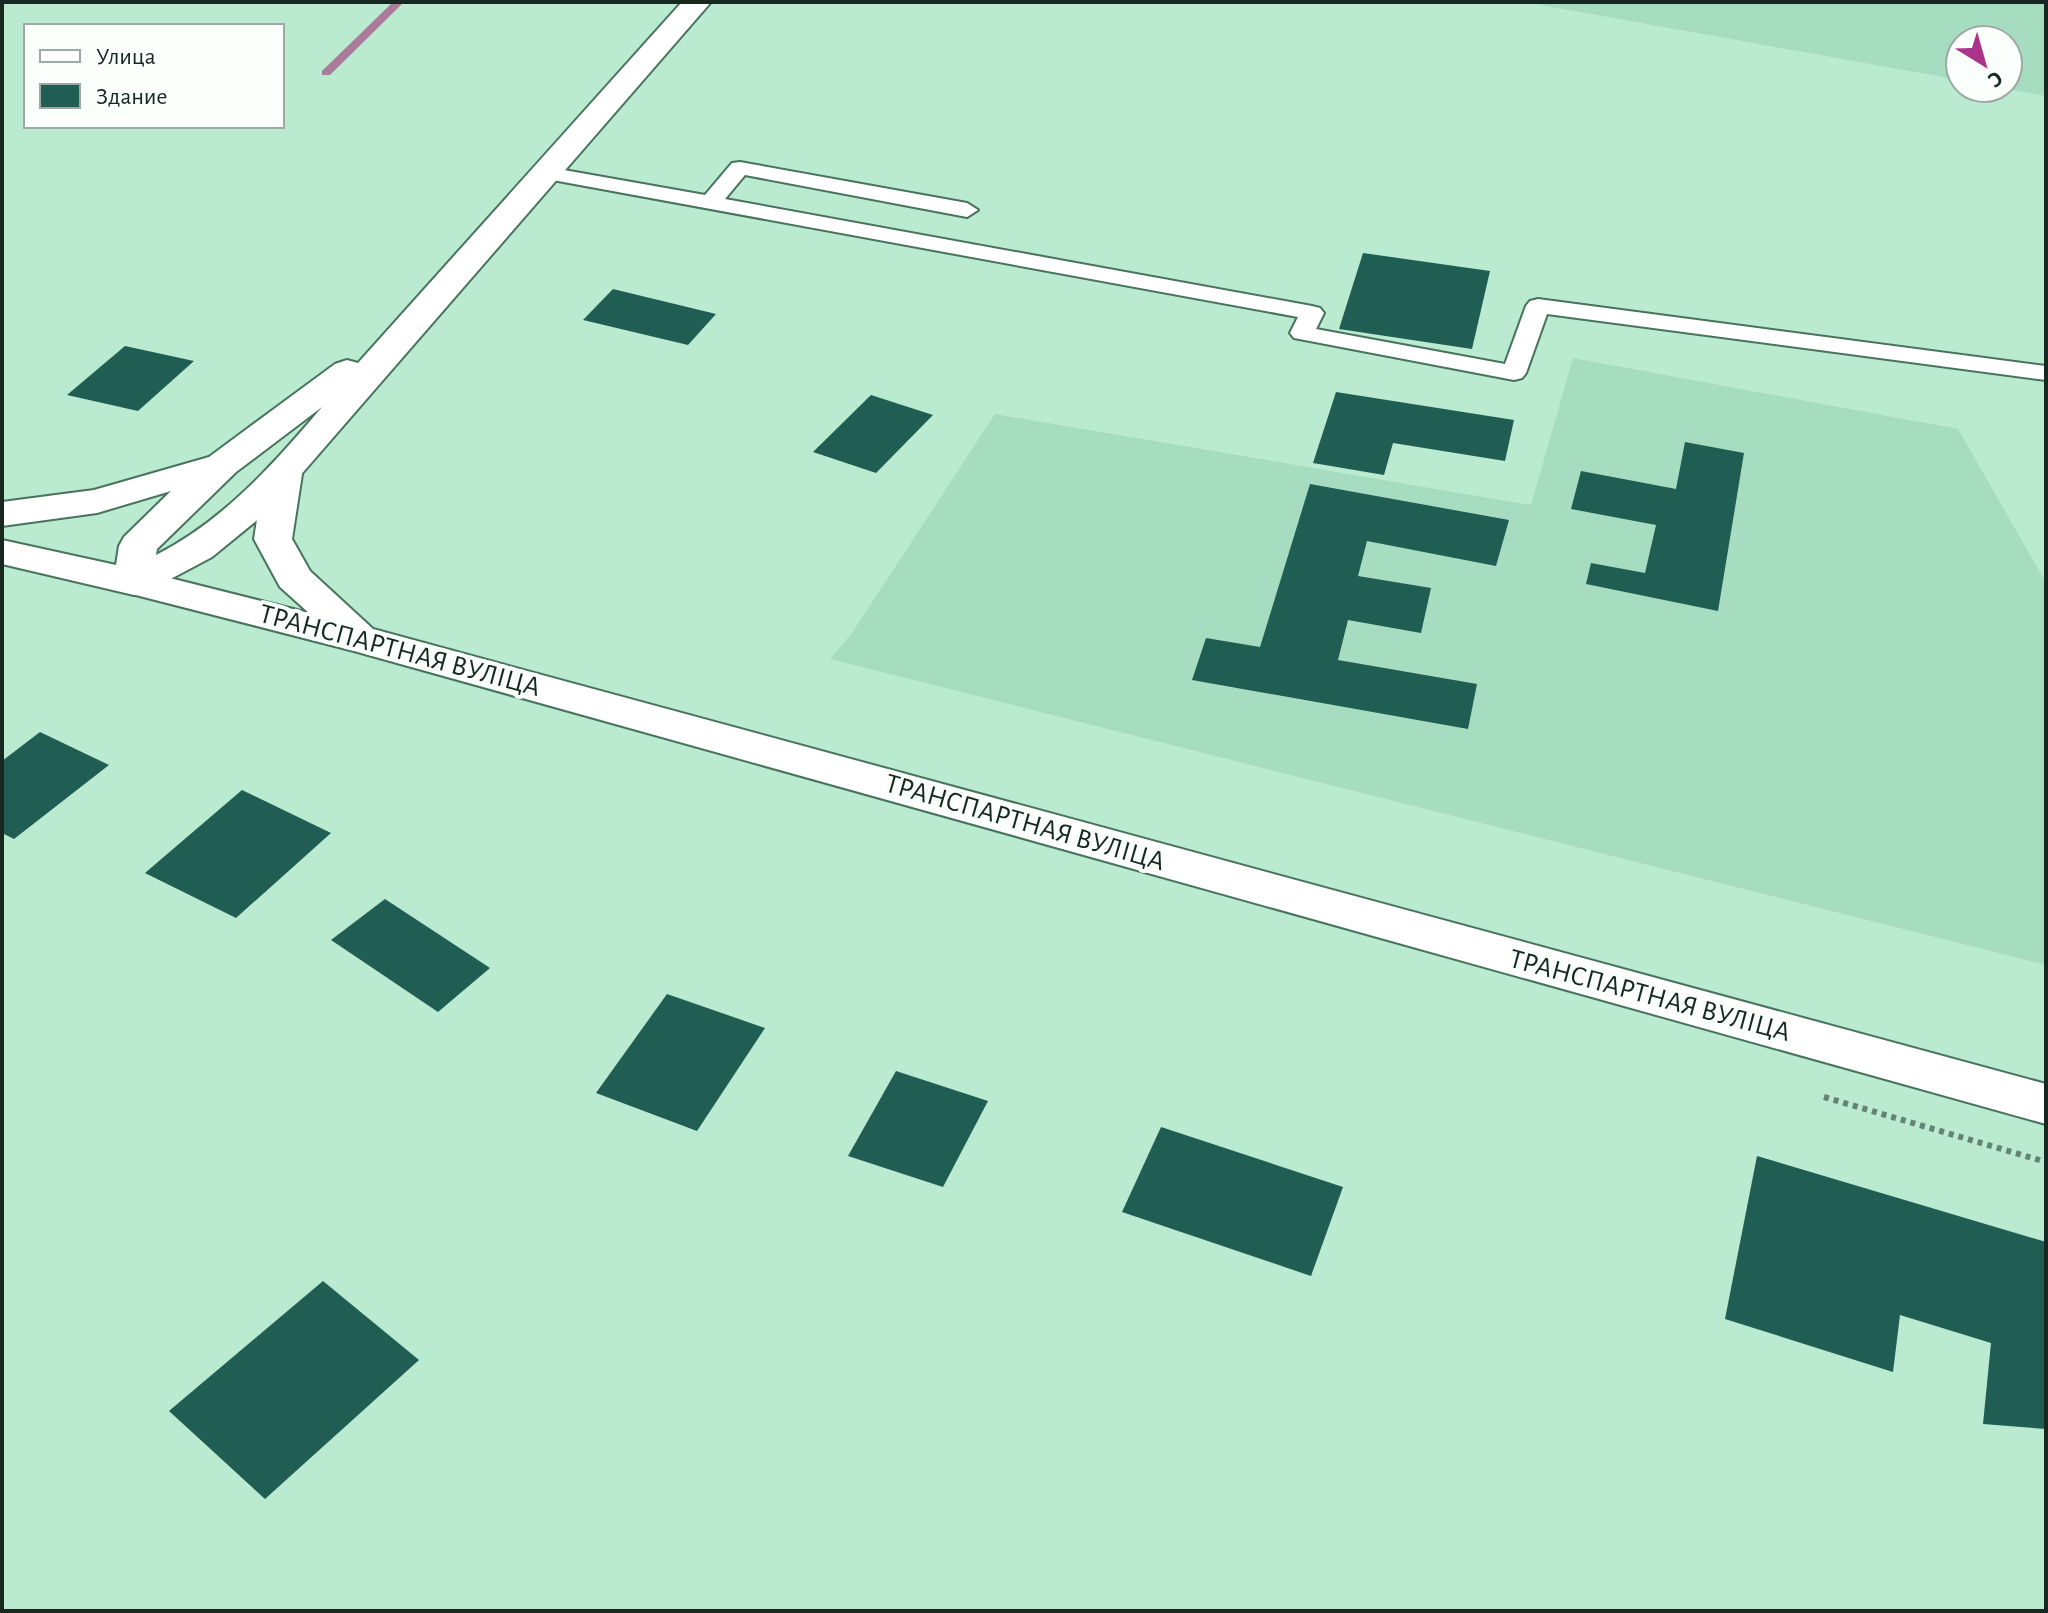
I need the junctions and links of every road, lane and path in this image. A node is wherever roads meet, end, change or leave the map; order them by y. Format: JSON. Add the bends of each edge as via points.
{"nodes":[{"id":1,"x":697,"y":2,"type":"edge"},
{"id":2,"x":547,"y":173,"type":"junction"},
{"id":3,"x":710,"y":203,"type":"junction"},
{"id":4,"x":967,"y":210,"type":"dead end"},
{"id":5,"x":407,"y":327,"type":"junction"},
{"id":6,"x":2046,"y":373,"type":"edge"},
{"id":7,"x":223,"y":464,"type":"junction"},
{"id":8,"x":283,"y":474,"type":"junction"},
{"id":9,"x":2,"y":514,"type":"edge"},
{"id":10,"x":2,"y":552,"type":"edge"},
{"id":11,"x":134,"y":582,"type":"junction"},
{"id":12,"x":360,"y":639,"type":"junction"},
{"id":13,"x":2046,"y":1104,"type":"edge"}],
"edges":[{"from":1,"to":2,"type":"main road"},
{"from":2,"to":3,"type":"lane"},
{"from":2,"to":5,"type":"main road"},
{"from":3,"to":4,"type":"lane","via":[[740,168]]},
{"from":3,"to":6,"type":"lane","via":[[1312,313],[1302,333],[1514,373],[1538,306]]},
{"from":5,"to":7,"type":"main road"},
{"from":5,"to":8,"type":"main road"},
{"from":7,"to":9,"type":"main road","via":[[97,501]]},
{"from":7,"to":11,"type":"main road","via":[[138,546]]},
{"from":8,"to":11,"type":"main road","via":[[197,548]]},
{"from":8,"to":12,"type":"main road","via":[[273,539],[294,578]]},
{"from":10,"to":11,"type":"main road","name":"ТРАНСПАРТНАЯ ВУЛІЦА"},
{"from":11,"to":12,"type":"main road","name":"ТРАНСПАРТНАЯ ВУЛІЦА"},
{"from":12,"to":13,"type":"main road","name":"ТРАНСПАРТНАЯ ВУЛІЦА"}]}
